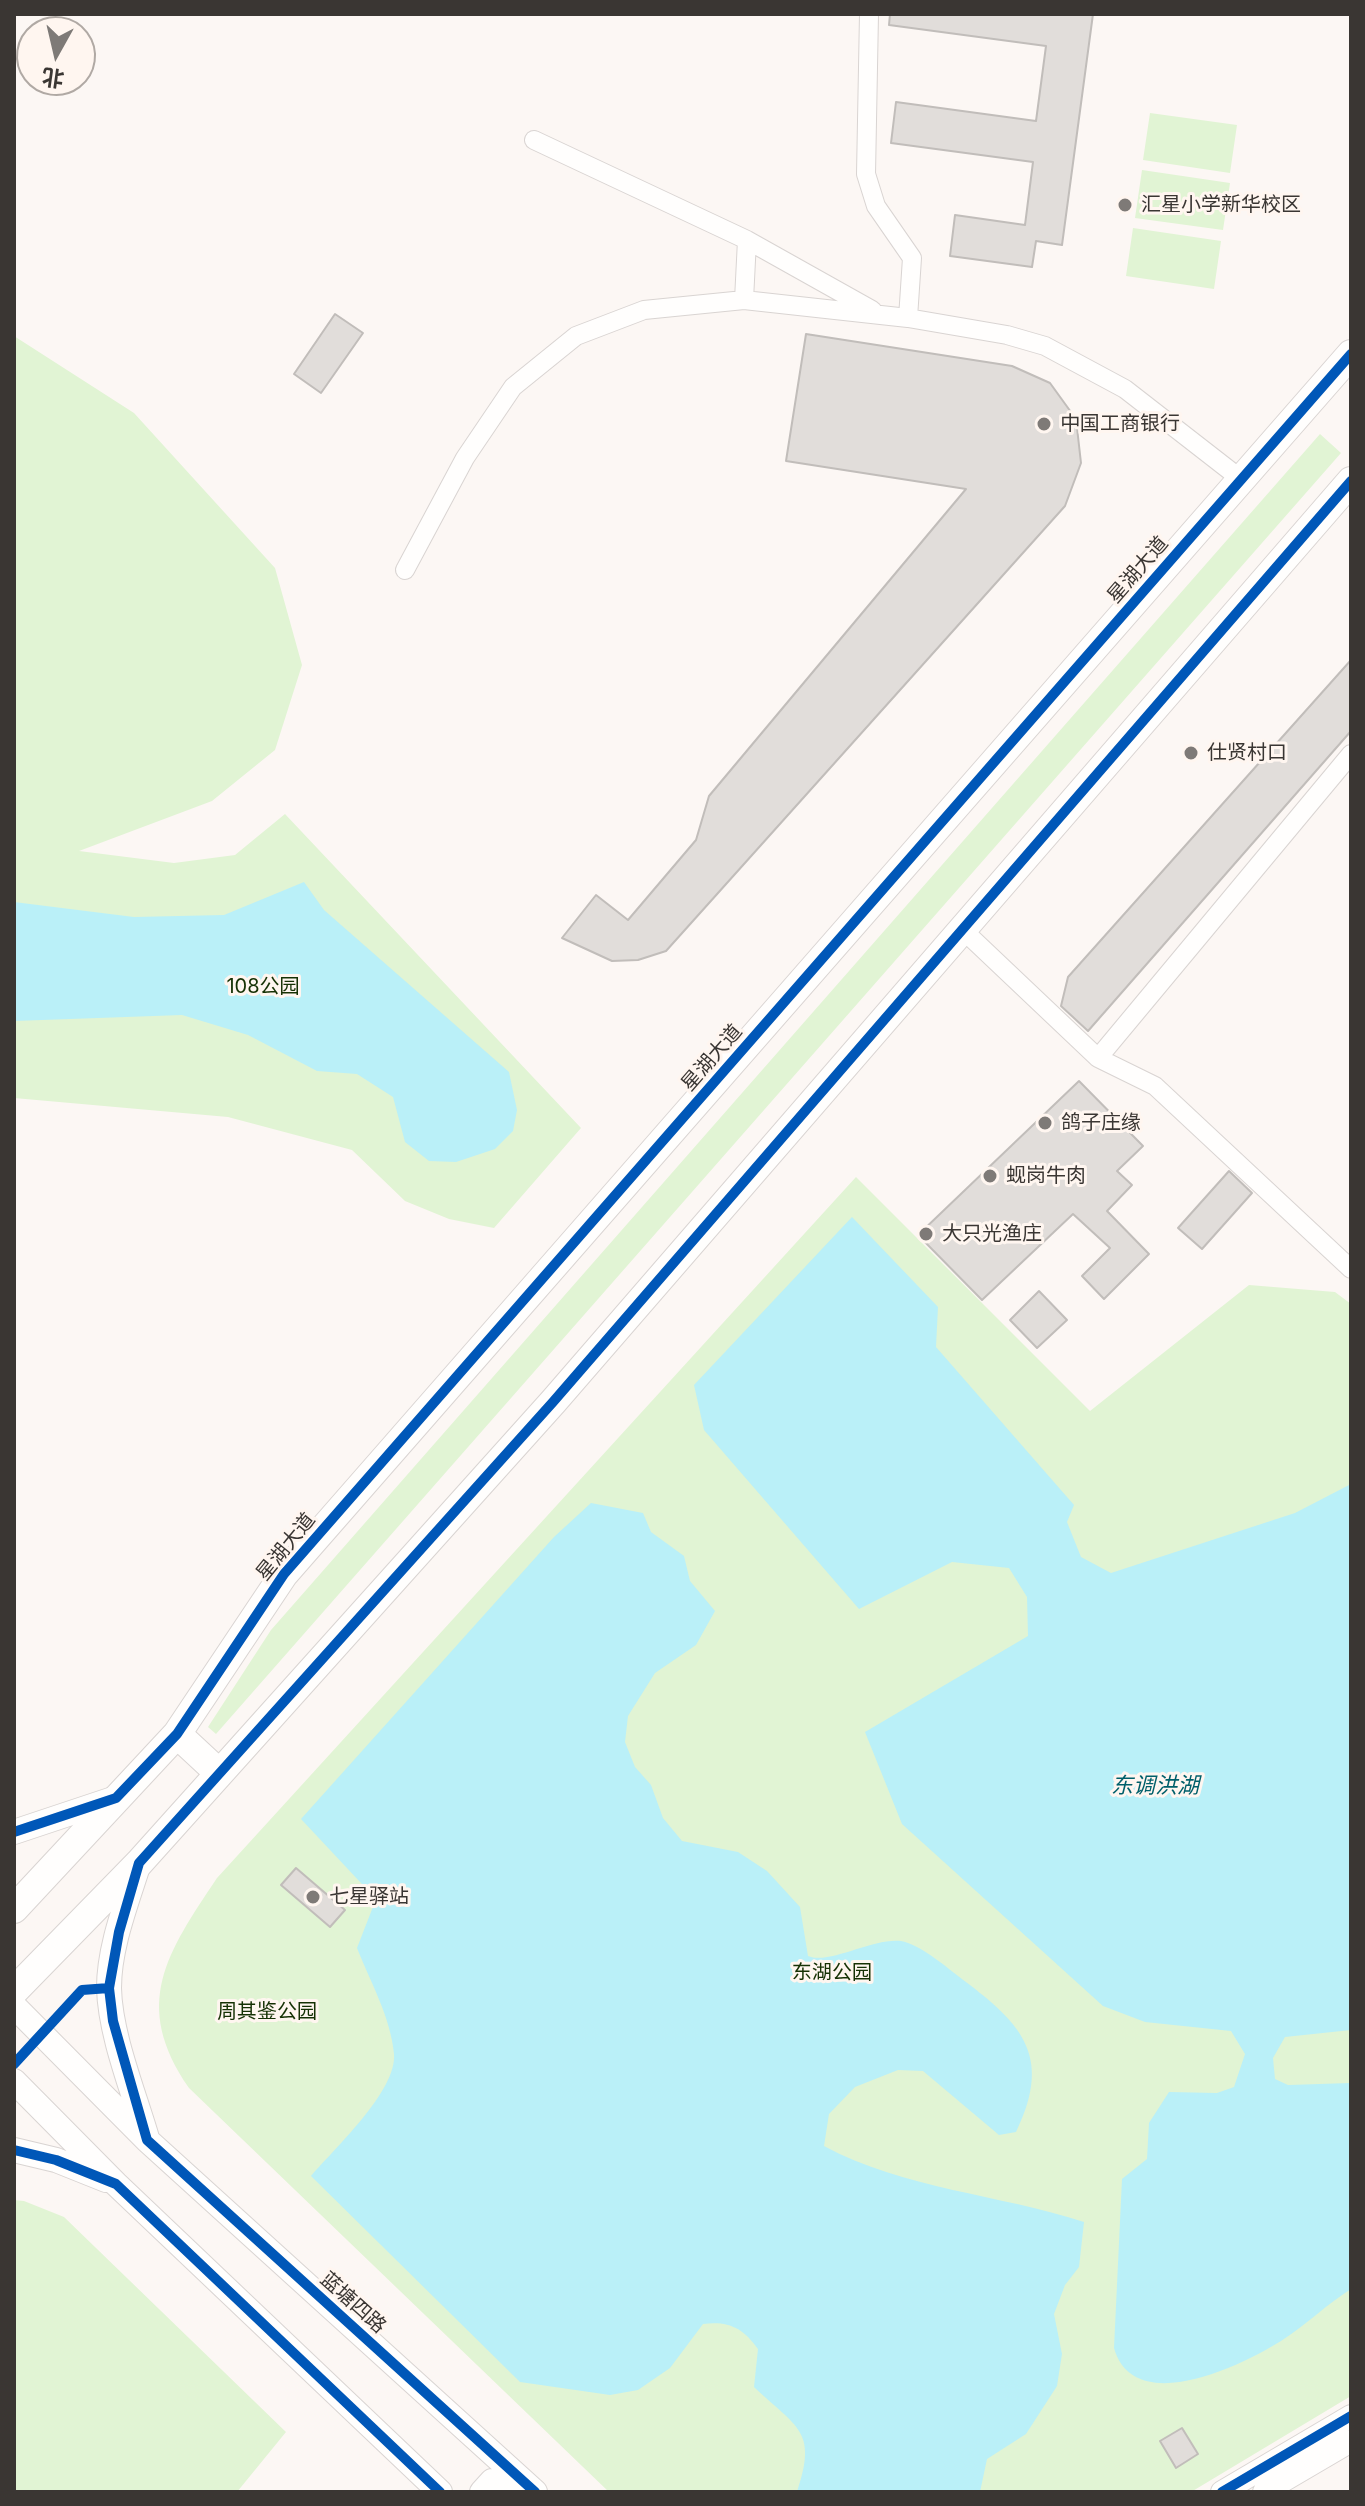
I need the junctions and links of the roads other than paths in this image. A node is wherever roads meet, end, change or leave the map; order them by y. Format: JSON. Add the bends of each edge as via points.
{"nodes":[{"id":1,"x":869,"y":14,"type":"edge"},
{"id":2,"x":534,"y":140,"type":"dead end"},
{"id":3,"x":747,"y":240,"type":"junction"},
{"id":4,"x":744,"y":300,"type":"junction"},
{"id":5,"x":899,"y":317,"type":"junction"},
{"id":6,"x":1351,"y":354,"type":"edge"},
{"id":7,"x":1242,"y":480,"type":"junction"},
{"id":8,"x":1351,"y":481,"type":"edge"},
{"id":9,"x":405,"y":570,"type":"dead end"},
{"id":10,"x":1351,"y":754,"type":"edge"},
{"id":11,"x":963,"y":930,"type":"junction"},
{"id":12,"x":1098,"y":1058,"type":"junction"},
{"id":13,"x":1351,"y":1269,"type":"edge"},
{"id":14,"x":177,"y":1734,"type":"junction"},
{"id":15,"x":219,"y":1773,"type":"junction"},
{"id":16,"x":116,"y":1798,"type":"junction"},
{"id":17,"x":14,"y":1832,"type":"edge"},
{"id":18,"x":139,"y":1863,"type":"junction"},
{"id":19,"x":14,"y":1909,"type":"edge"},
{"id":20,"x":14,"y":1991,"type":"edge"},
{"id":21,"x":14,"y":2006,"type":"edge"},
{"id":22,"x":14,"y":2081,"type":"edge"},
{"id":23,"x":147,"y":2140,"type":"junction"},
{"id":24,"x":14,"y":2150,"type":"edge"},
{"id":25,"x":116,"y":2184,"type":"junction"},
{"id":26,"x":1351,"y":2416,"type":"edge"},
{"id":27,"x":1351,"y":2441,"type":"edge"},
{"id":28,"x":440,"y":2492,"type":"edge"},
{"id":29,"x":482,"y":2492,"type":"edge"},
{"id":30,"x":535,"y":2492,"type":"edge"},
{"id":31,"x":1222,"y":2492,"type":"edge"},
{"id":32,"x":1264,"y":2492,"type":"edge"}],
"edges":[{"from":1,"to":5,"type":"street","via":[[866,174],[876,206],[912,258]]},
{"from":2,"to":3,"type":"street"},
{"from":3,"to":4,"type":"street"},
{"from":3,"to":5,"type":"street","via":[[869,309]]},
{"from":4,"to":5,"type":"street"},
{"from":4,"to":9,"type":"street","via":[[644,310],[576,336],[513,387],[465,458]]},
{"from":5,"to":7,"type":"street","via":[[1045,346],[1125,389]]},
{"from":6,"to":7,"type":"main road","name":"星湖大道"},
{"from":7,"to":14,"type":"main road","name":"星湖大道","via":[[284,1574]]},
{"from":8,"to":11,"type":"main road"},
{"from":10,"to":12,"type":"street"},
{"from":11,"to":12,"type":"street"},
{"from":11,"to":15,"type":"main road","via":[[553,1402]]},
{"from":12,"to":13,"type":"street","via":[[1155,1086]]},
{"from":14,"to":15,"type":"main road"},
{"from":14,"to":16,"type":"main road","name":"星湖大道"},
{"from":15,"to":18,"type":"main road"},
{"from":16,"to":17,"type":"main road"},
{"from":16,"to":19,"type":"main road","name":"星湖大道"},
{"from":18,"to":20,"type":"main road"},
{"from":18,"to":23,"type":"main road","via":[[109,1988],[113,2021]]},
{"from":21,"to":23,"type":"main road","name":"蓝塘四路"},
{"from":22,"to":25,"type":"main road"},
{"from":23,"to":30,"type":"main road","name":"蓝塘四路"},
{"from":24,"to":25,"type":"main road"},
{"from":25,"to":28,"type":"main road"},
{"from":26,"to":31,"type":"street"},
{"from":27,"to":32,"type":"street"},
{"from":29,"to":30,"type":"main road","via":[[492,2481],[507,2481]]}]}
